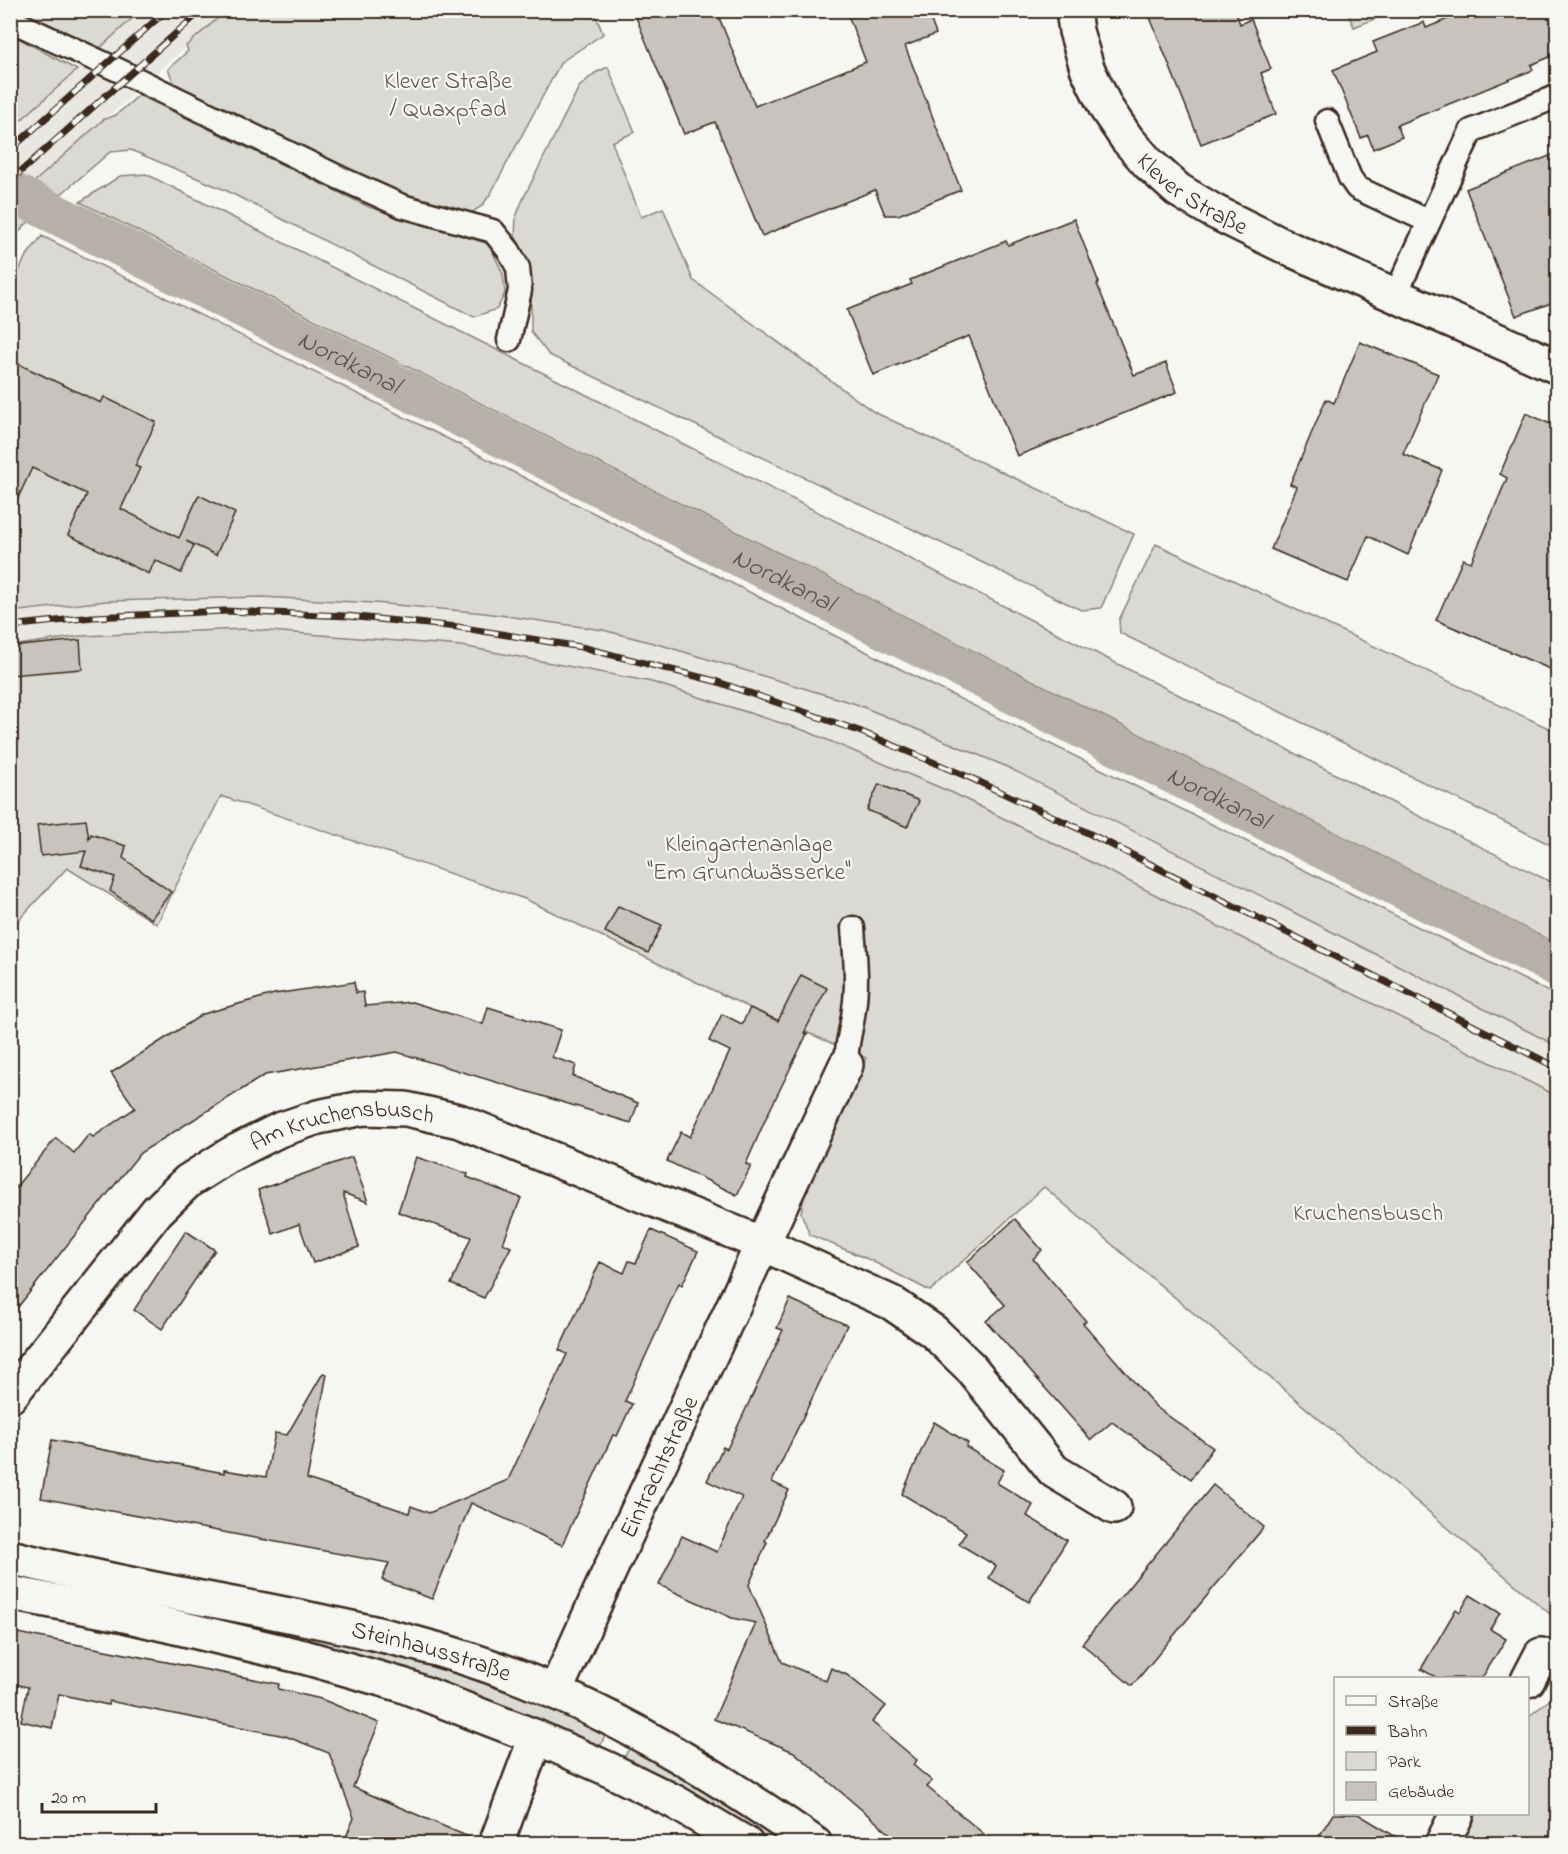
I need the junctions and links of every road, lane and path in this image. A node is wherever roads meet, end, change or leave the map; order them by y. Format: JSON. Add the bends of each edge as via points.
{"nodes":[{"id":1,"x":1072,"y":10,"type":"edge"},
{"id":2,"x":10,"y":21,"type":"edge"},
{"id":3,"x":1557,"y":96,"type":"edge"},
{"id":4,"x":1327,"y":121,"type":"dead end"},
{"id":5,"x":1428,"y":221,"type":"junction"},
{"id":6,"x":1395,"y":296,"type":"junction"},
{"id":7,"x":509,"y":340,"type":"dead end"},
{"id":8,"x":1557,"y":367,"type":"edge"},
{"id":9,"x":853,"y":928,"type":"dead end"},
{"id":10,"x":846,"y":1065,"type":"joint"},
{"id":11,"x":763,"y":1244,"type":"junction"},
{"id":12,"x":10,"y":1396,"type":"edge"},
{"id":13,"x":1114,"y":1507,"type":"dead end"},
{"id":14,"x":10,"y":1557,"type":"edge"},
{"id":15,"x":10,"y":1593,"type":"edge"},
{"id":16,"x":555,"y":1692,"type":"junction"},
{"id":17,"x":536,"y":1737,"type":"junction"},
{"id":18,"x":1456,"y":1815,"type":"edge"},
{"id":19,"x":496,"y":1844,"type":"edge"},
{"id":20,"x":746,"y":1844,"type":"edge"},
{"id":21,"x":814,"y":1844,"type":"edge"},
{"id":22,"x":1442,"y":1844,"type":"edge"}],
"edges":[{"from":1,"to":6,"type":"street","name":"Klever Straße","via":[[1086,68],[1106,108],[1149,164],[1178,190],[1292,250]]},
{"from":2,"to":7,"type":"lane","via":[[402,206],[493,231],[518,268],[520,290]]},
{"from":3,"to":5,"type":"lane","via":[[1471,131]]},
{"from":4,"to":5,"type":"lane","via":[[1357,188]]},
{"from":5,"to":6,"type":"lane"},
{"from":6,"to":8,"type":"street","name":"Klever Straße"},
{"from":9,"to":10,"type":"lane","via":[[854,1008]]},
{"from":10,"to":11,"type":"street","name":"Eintrachtstraße"},
{"from":11,"to":12,"type":"street","name":"Am Kruchensbusch","via":[[459,1121],[406,1109],[363,1108],[318,1117],[279,1130],[189,1181],[157,1212]]},
{"from":11,"to":13,"type":"street","via":[[892,1304],[934,1332],[970,1367],[1054,1471]]},
{"from":11,"to":16,"type":"street","name":"Eintrachtstraße"},
{"from":14,"to":16,"type":"street","name":"Steinhausstraße","via":[[421,1645]]},
{"from":15,"to":17,"type":"street","name":"Steinhausstraße","via":[[304,1657],[402,1685]]},
{"from":16,"to":21,"type":"street","name":"Steinhausstraße","via":[[690,1761]]},
{"from":17,"to":19,"type":"street"},
{"from":17,"to":20,"type":"street","name":"Steinhausstraße","via":[[675,1802]]},
{"from":18,"to":22,"type":"street"}]}
